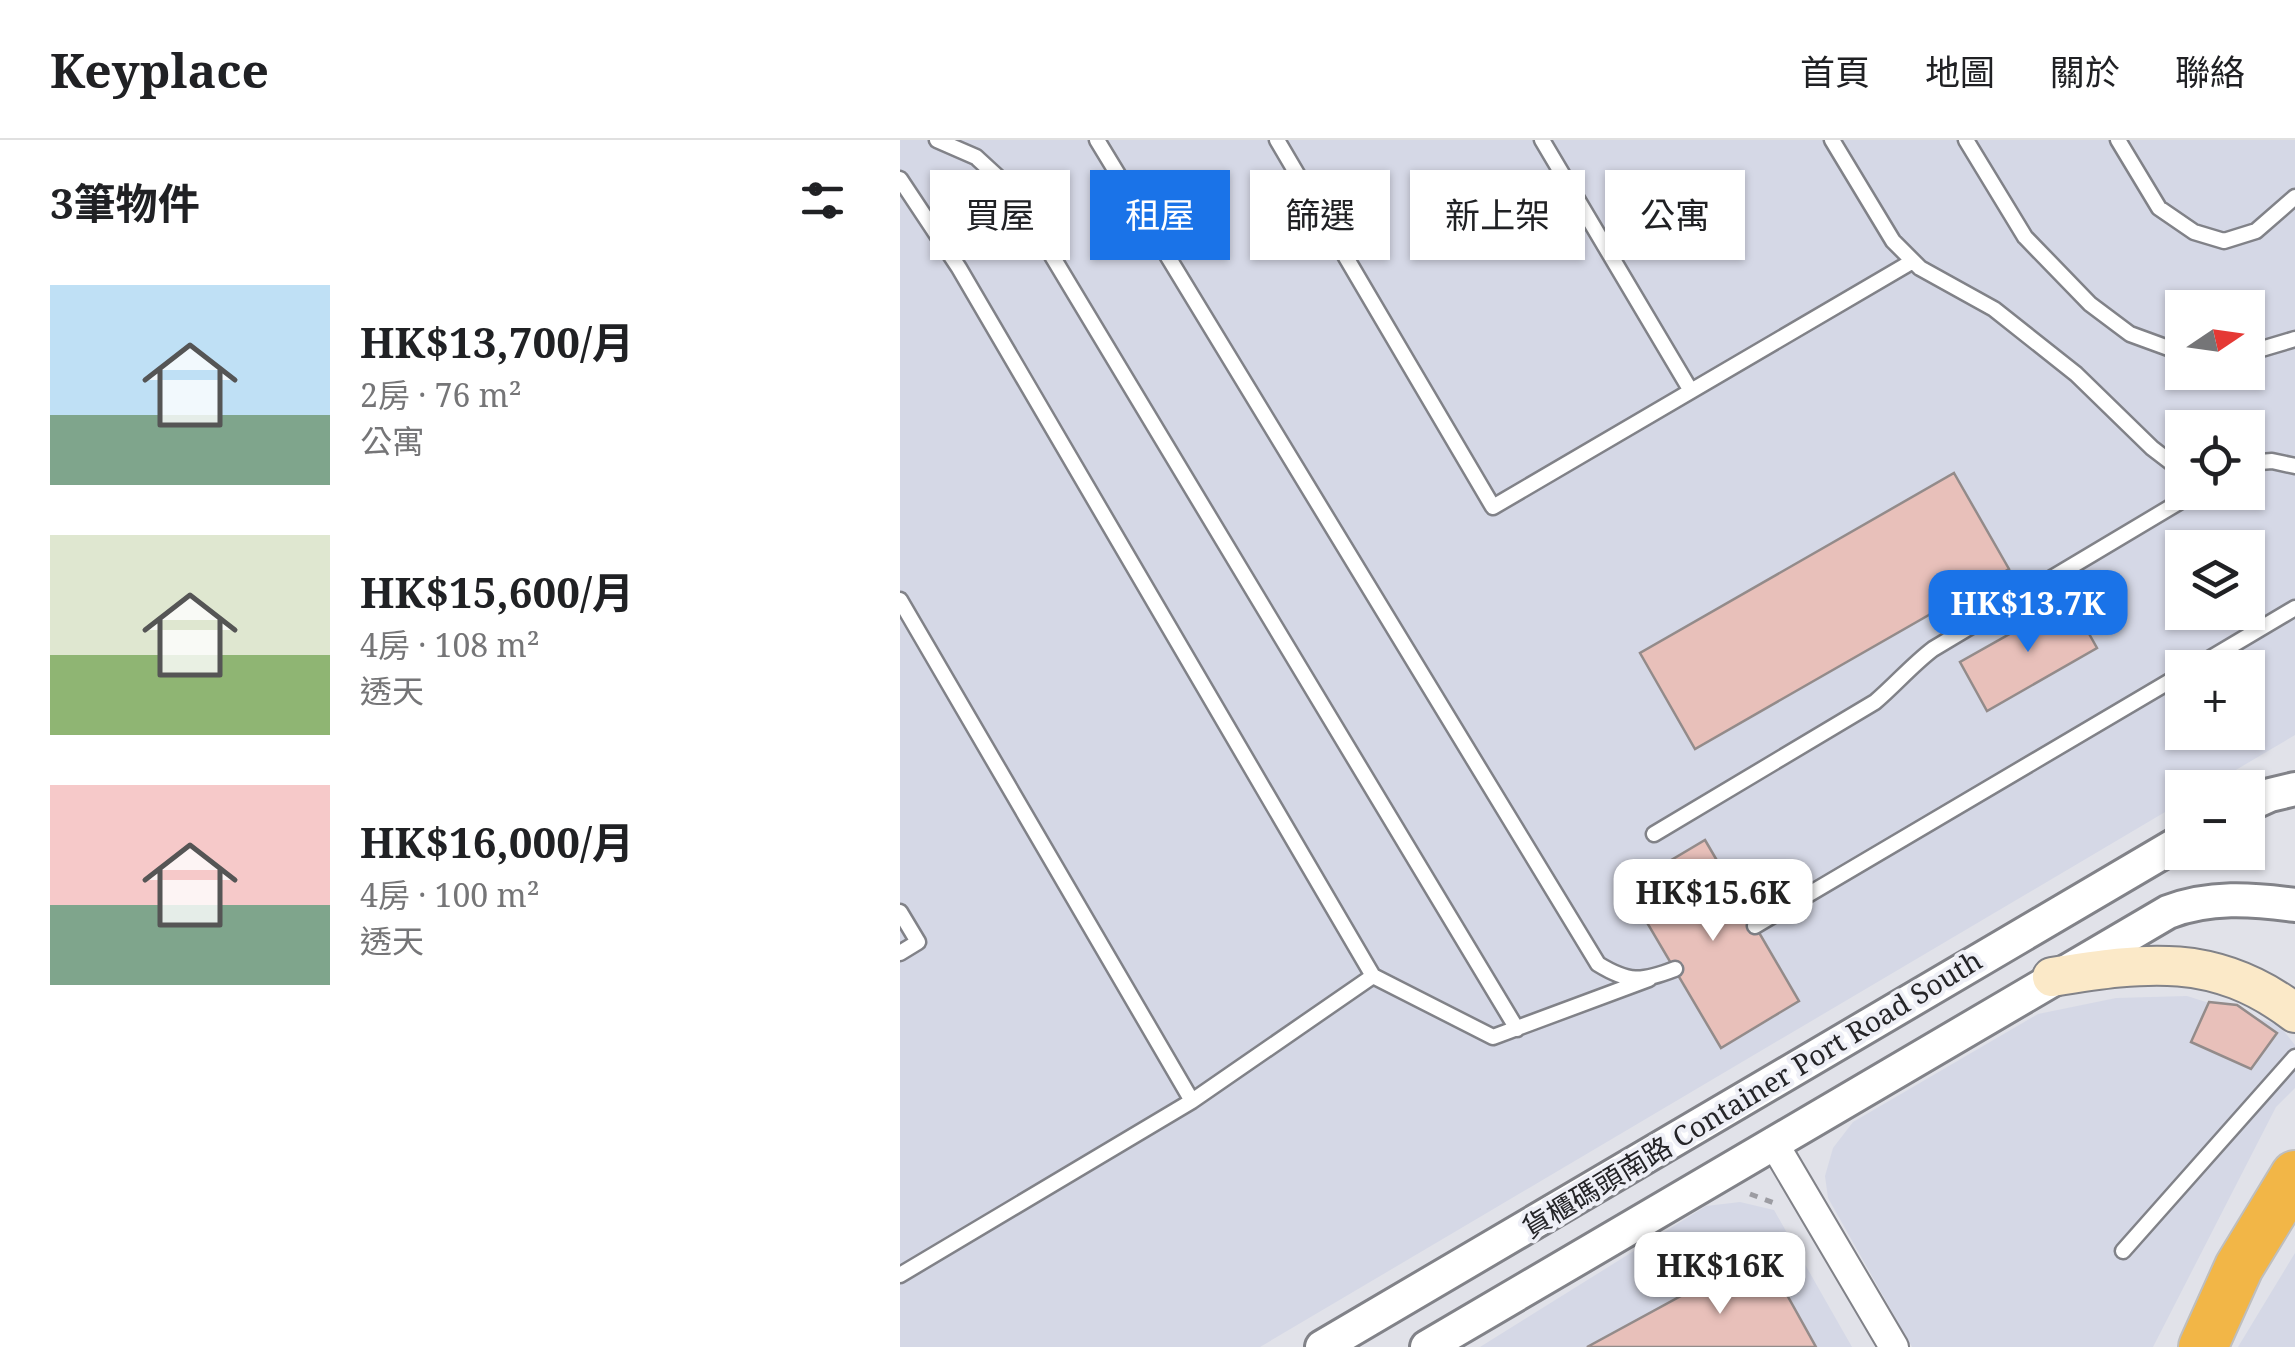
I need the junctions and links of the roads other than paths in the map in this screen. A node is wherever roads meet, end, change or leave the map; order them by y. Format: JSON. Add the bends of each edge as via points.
{"nodes":[{"id":1,"x":937,"y":140,"type":"edge"},
{"id":2,"x":1097,"y":140,"type":"edge"},
{"id":3,"x":1276,"y":140,"type":"edge"},
{"id":4,"x":1542,"y":140,"type":"edge"},
{"id":5,"x":1832,"y":140,"type":"edge"},
{"id":6,"x":1966,"y":140,"type":"edge"},
{"id":7,"x":2118,"y":140,"type":"edge"},
{"id":8,"x":900,"y":178,"type":"edge"},
{"id":9,"x":2295,"y":197,"type":"edge"},
{"id":10,"x":1913,"y":261,"type":"junction"},
{"id":11,"x":2295,"y":340,"type":"edge"},
{"id":12,"x":2165,"y":347,"type":"edge"},
{"id":13,"x":2265,"y":349,"type":"edge"},
{"id":14,"x":1691,"y":391,"type":"junction"},
{"id":15,"x":2165,"y":458,"type":"edge"},
{"id":16,"x":2265,"y":461,"type":"edge"},
{"id":17,"x":2295,"y":466,"type":"edge"},
{"id":18,"x":2166,"y":510,"type":"edge"},
{"id":19,"x":900,"y":600,"type":"edge"},
{"id":20,"x":2295,"y":608,"type":"edge"},
{"id":21,"x":2224,"y":650,"type":"edge"},
{"id":22,"x":2165,"y":684,"type":"edge"},
{"id":23,"x":2295,"y":789,"type":"edge"},
{"id":24,"x":2265,"y":797,"type":"edge"},
{"id":25,"x":1654,"y":834,"type":"dead end"},
{"id":26,"x":2165,"y":851,"type":"edge"},
{"id":27,"x":2295,"y":905,"type":"edge"},
{"id":28,"x":900,"y":912,"type":"edge"},
{"id":29,"x":1755,"y":926,"type":"dead end"},
{"id":30,"x":900,"y":953,"type":"edge"},
{"id":31,"x":1675,"y":969,"type":"dead end"},
{"id":32,"x":1373,"y":976,"type":"junction"},
{"id":33,"x":2052,"y":978,"type":"junction"},
{"id":34,"x":1648,"y":979,"type":"junction"},
{"id":35,"x":2295,"y":1012,"type":"edge"},
{"id":36,"x":1517,"y":1028,"type":"junction"},
{"id":37,"x":2295,"y":1056,"type":"edge"},
{"id":38,"x":1192,"y":1101,"type":"junction"},
{"id":39,"x":1773,"y":1142,"type":"junction"},
{"id":40,"x":2295,"y":1175,"type":"edge"},
{"id":41,"x":2123,"y":1250,"type":"dead end"},
{"id":42,"x":900,"y":1275,"type":"edge"},
{"id":43,"x":1322,"y":1347,"type":"edge"},
{"id":44,"x":1427,"y":1347,"type":"edge"},
{"id":45,"x":1894,"y":1347,"type":"edge"},
{"id":46,"x":2203,"y":1347,"type":"edge"}],
"edges":[{"from":1,"to":36,"type":"lane","via":[[976,158],[1013,191]]},
{"from":2,"to":34,"type":"lane","via":[[1598,964],[1622,978]]},
{"from":3,"to":14,"type":"lane","via":[[1493,508]]},
{"from":4,"to":14,"type":"lane"},
{"from":5,"to":10,"type":"lane","via":[[1892,241]]},
{"from":6,"to":12,"type":"lane","via":[[2025,238],[2090,304],[2130,334]]},
{"from":7,"to":9,"type":"lane","via":[[2158,208],[2194,232],[2224,241],[2256,231]]},
{"from":8,"to":32,"type":"lane","via":[[970,285]]},
{"from":10,"to":14,"type":"lane"},
{"from":10,"to":15,"type":"lane","via":[[1994,309]]},
{"from":11,"to":13,"type":"lane"},
{"from":16,"to":17,"type":"lane"},
{"from":18,"to":25,"type":"lane","via":[[1933,649],[1875,702]]},
{"from":19,"to":38,"type":"lane"},
{"from":20,"to":21,"type":"lane"},
{"from":22,"to":29,"type":"lane"},
{"from":23,"to":24,"type":"street"},
{"from":26,"to":43,"type":"street","name":"貨櫃碼頭南路 Container Port Road South"},
{"from":27,"to":33,"type":"street","name":"貨櫃碼頭南路 Container Port Road South","via":[[2192,902]]},
{"from":28,"to":30,"type":"lane","via":[[918,942]]},
{"from":31,"to":34,"type":"lane"},
{"from":32,"to":36,"type":"lane","via":[[1493,1038]]},
{"from":32,"to":38,"type":"lane"},
{"from":33,"to":35,"type":"main road","via":[[2178,965],[2226,974]]},
{"from":33,"to":39,"type":"street","name":"貨櫃碼頭南路 Container Port Road South"},
{"from":34,"to":36,"type":"lane"},
{"from":37,"to":41,"type":"lane"},
{"from":38,"to":42,"type":"lane"},
{"from":39,"to":44,"type":"street","name":"貨櫃碼頭南路 Container Port Road South"},
{"from":39,"to":45,"type":"street"},
{"from":40,"to":46,"type":"highway","via":[[2239,1267]]}]}
